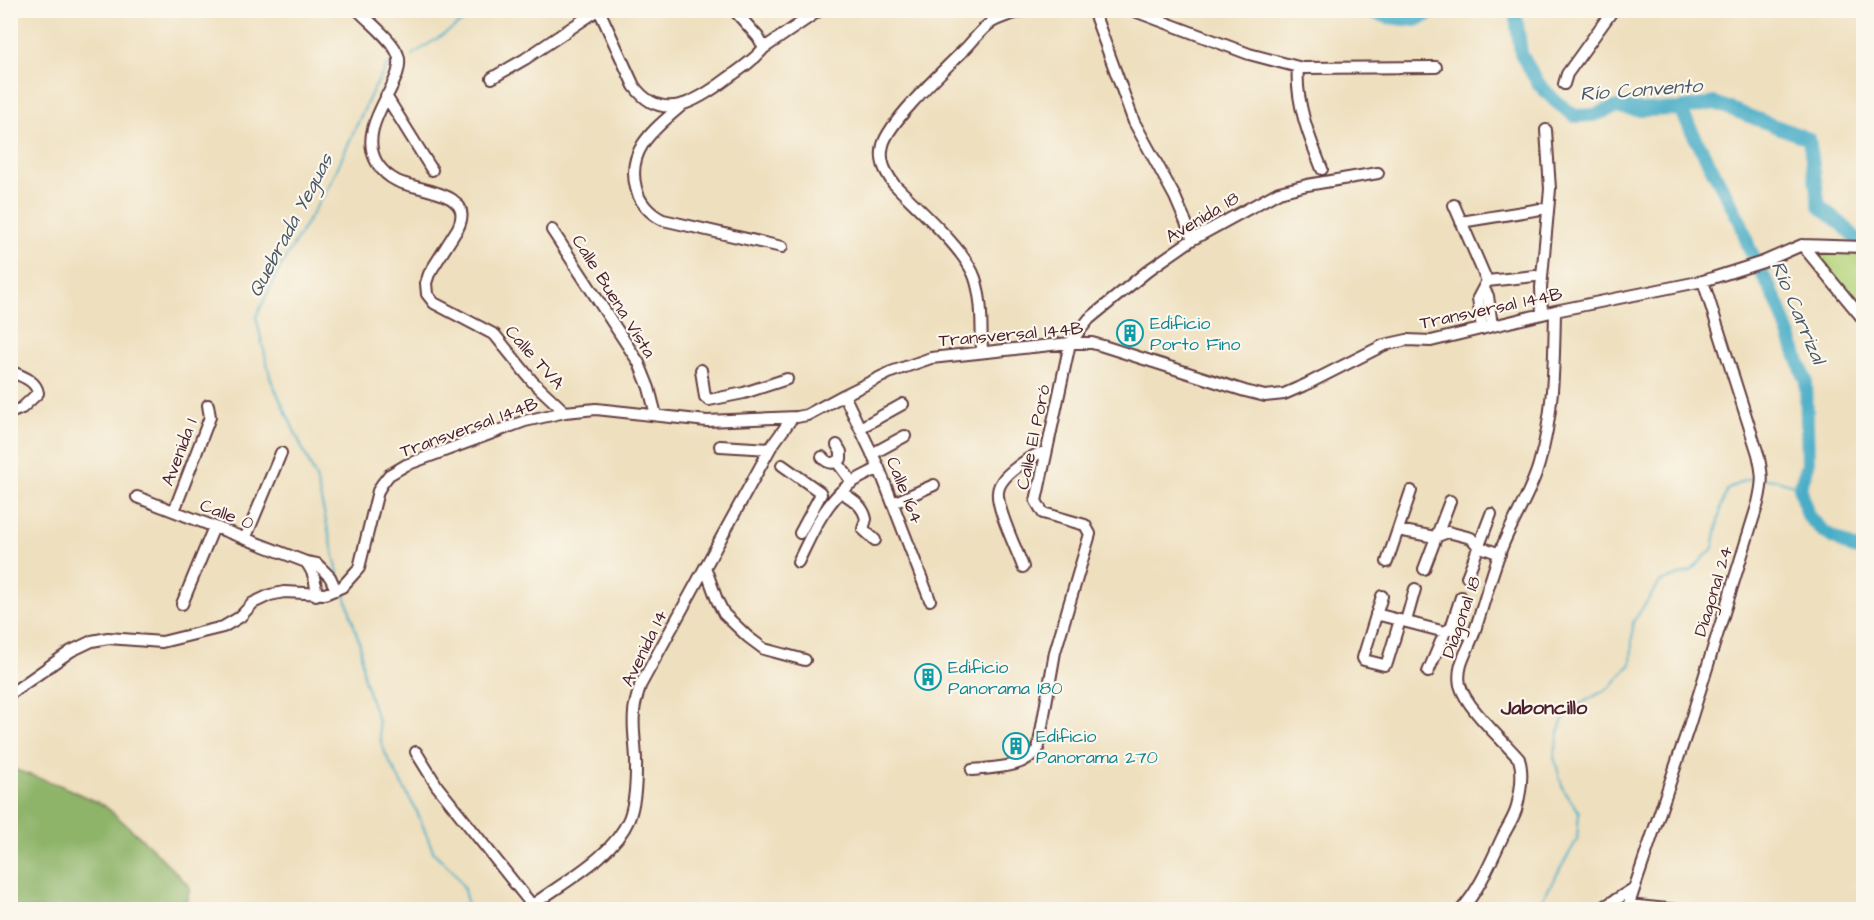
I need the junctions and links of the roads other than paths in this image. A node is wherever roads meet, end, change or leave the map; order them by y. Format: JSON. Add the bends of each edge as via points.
{"nodes":[{"id":1,"x":358,"y":10,"type":"edge"},
{"id":2,"x":598,"y":10,"type":"edge"},
{"id":3,"x":734,"y":10,"type":"edge"},
{"id":4,"x":820,"y":10,"type":"edge"},
{"id":5,"x":1026,"y":10,"type":"edge"},
{"id":6,"x":1093,"y":10,"type":"edge"},
{"id":7,"x":1132,"y":10,"type":"edge"},
{"id":8,"x":1613,"y":10,"type":"edge"},
{"id":9,"x":764,"y":48,"type":"junction"},
{"id":10,"x":1298,"y":67,"type":"junction"},
{"id":11,"x":1436,"y":67,"type":"dead end"},
{"id":12,"x":492,"y":78,"type":"dead end"},
{"id":13,"x":1564,"y":84,"type":"dead end"},
{"id":14,"x":386,"y":96,"type":"junction"},
{"id":15,"x":681,"y":106,"type":"junction"},
{"id":16,"x":1546,"y":130,"type":"dead end"},
{"id":17,"x":1322,"y":169,"type":"dead end"},
{"id":18,"x":432,"y":170,"type":"dead end"},
{"id":19,"x":1378,"y":173,"type":"dead end"},
{"id":20,"x":1454,"y":205,"type":"dead end"},
{"id":21,"x":1541,"y":209,"type":"dead end"},
{"id":22,"x":1461,"y":222,"type":"junction"},
{"id":23,"x":552,"y":230,"type":"dead end"},
{"id":24,"x":1193,"y":239,"type":"junction"},
{"id":25,"x":1802,"y":245,"type":"junction"},
{"id":26,"x":782,"y":247,"type":"dead end"},
{"id":27,"x":1860,"y":247,"type":"edge"},
{"id":28,"x":1535,"y":276,"type":"dead end"},
{"id":29,"x":1703,"y":281,"type":"junction"},
{"id":30,"x":1485,"y":285,"type":"junction"},
{"id":31,"x":1555,"y":311,"type":"junction"},
{"id":32,"x":1542,"y":314,"type":"junction"},
{"id":33,"x":1863,"y":320,"type":"edge"},
{"id":34,"x":1487,"y":327,"type":"junction"},
{"id":35,"x":1070,"y":343,"type":"junction"},
{"id":36,"x":982,"y":352,"type":"junction"},
{"id":37,"x":701,"y":370,"type":"dead end"},
{"id":38,"x":10,"y":371,"type":"edge"},
{"id":39,"x":786,"y":379,"type":"dead end"},
{"id":40,"x":844,"y":394,"type":"junction"},
{"id":41,"x":903,"y":404,"type":"dead end"},
{"id":42,"x":208,"y":405,"type":"dead end"},
{"id":43,"x":565,"y":412,"type":"junction"},
{"id":44,"x":10,"y":413,"type":"edge"},
{"id":45,"x":656,"y":415,"type":"junction"},
{"id":46,"x":792,"y":418,"type":"junction"},
{"id":47,"x":860,"y":428,"type":"junction"},
{"id":48,"x":905,"y":436,"type":"dead end"},
{"id":49,"x":837,"y":445,"type":"dead end"},
{"id":50,"x":720,"y":446,"type":"dead end"},
{"id":51,"x":770,"y":449,"type":"junction"},
{"id":52,"x":1046,"y":452,"type":"junction"},
{"id":53,"x":280,"y":453,"type":"dead end"},
{"id":54,"x":872,"y":454,"type":"junction"},
{"id":55,"x":822,"y":457,"type":"dead end"},
{"id":56,"x":837,"y":462,"type":"junction"},
{"id":57,"x":782,"y":465,"type":"dead end"},
{"id":58,"x":879,"y":468,"type":"junction"},
{"id":59,"x":852,"y":482,"type":"junction"},
{"id":60,"x":934,"y":485,"type":"dead end"},
{"id":61,"x":841,"y":492,"type":"junction"},
{"id":62,"x":1411,"y":492,"type":"dead end"},
{"id":63,"x":137,"y":497,"type":"dead end"},
{"id":64,"x":1450,"y":501,"type":"dead end"},
{"id":65,"x":892,"y":503,"type":"junction"},
{"id":66,"x":174,"y":511,"type":"junction"},
{"id":67,"x":1491,"y":514,"type":"dead end"},
{"id":68,"x":214,"y":527,"type":"junction"},
{"id":69,"x":1398,"y":530,"type":"junction"},
{"id":70,"x":805,"y":531,"type":"junction"},
{"id":71,"x":1435,"y":537,"type":"junction"},
{"id":72,"x":245,"y":539,"type":"junction"},
{"id":73,"x":875,"y":540,"type":"dead end"},
{"id":74,"x":1478,"y":546,"type":"junction"},
{"id":75,"x":1500,"y":554,"type":"junction"},
{"id":76,"x":1387,"y":561,"type":"dead end"},
{"id":77,"x":306,"y":562,"type":"junction"},
{"id":78,"x":798,"y":562,"type":"dead end"},
{"id":79,"x":705,"y":567,"type":"junction"},
{"id":80,"x":1023,"y":567,"type":"dead end"},
{"id":81,"x":1424,"y":569,"type":"dead end"},
{"id":82,"x":1467,"y":577,"type":"dead end"},
{"id":83,"x":1415,"y":589,"type":"dead end"},
{"id":84,"x":336,"y":590,"type":"junction"},
{"id":85,"x":316,"y":595,"type":"junction"},
{"id":86,"x":1382,"y":596,"type":"dead end"},
{"id":87,"x":1461,"y":597,"type":"dead end"},
{"id":88,"x":930,"y":600,"type":"dead end"},
{"id":89,"x":182,"y":604,"type":"dead end"},
{"id":90,"x":1376,"y":614,"type":"junction"},
{"id":91,"x":1403,"y":620,"type":"junction"},
{"id":92,"x":1448,"y":630,"type":"junction"},
{"id":93,"x":1473,"y":636,"type":"junction"},
{"id":94,"x":805,"y":660,"type":"dead end"},
{"id":95,"x":1428,"y":672,"type":"dead end"},
{"id":96,"x":10,"y":694,"type":"edge"},
{"id":97,"x":416,"y":752,"type":"dead end"},
{"id":98,"x":972,"y":770,"type":"dead end"},
{"id":99,"x":1633,"y":889,"type":"junction"},
{"id":100,"x":529,"y":907,"type":"edge"},
{"id":101,"x":1628,"y":907,"type":"edge"},
{"id":102,"x":1461,"y":909,"type":"edge"},
{"id":103,"x":1599,"y":909,"type":"edge"},
{"id":104,"x":1677,"y":909,"type":"edge"}],
"edges":[{"from":1,"to":14,"type":"street","name":"Calle TVA","via":[[399,57],[399,69]]},
{"from":2,"to":12,"type":"street"},
{"from":2,"to":15,"type":"street","via":[[639,94],[654,103]]},
{"from":3,"to":9,"type":"street"},
{"from":4,"to":9,"type":"street"},
{"from":5,"to":36,"type":"street","via":[[991,22],[890,131],[881,157],[893,183],[956,248],[970,268],[980,301]]},
{"from":6,"to":24,"type":"street","via":[[1134,122]]},
{"from":7,"to":10,"type":"street","via":[[1249,54]]},
{"from":8,"to":13,"type":"street","via":[[1567,74]]},
{"from":9,"to":15,"type":"street","via":[[716,88]]},
{"from":10,"to":11,"type":"street"},
{"from":10,"to":17,"type":"street","via":[[1299,99]]},
{"from":14,"to":18,"type":"street"},
{"from":14,"to":43,"type":"street","name":"Calle TVA","via":[[372,131],[377,162],[388,176],[441,194],[456,201],[463,211],[458,228],[429,274],[427,294],[434,303],[495,335],[532,381]]},
{"from":15,"to":26,"type":"street","via":[[652,133],[634,162],[633,178],[640,200],[663,220]]},
{"from":16,"to":32,"type":"street","via":[[1550,189]]},
{"from":19,"to":24,"type":"street","name":"Avenida 18","via":[[1279,192]]},
{"from":20,"to":22,"type":"street"},
{"from":21,"to":22,"type":"street"},
{"from":22,"to":30,"type":"street"},
{"from":23,"to":45,"type":"street","name":"Calle Buena Vista","via":[[639,363]]},
{"from":24,"to":35,"type":"street","name":"Avenida 18","via":[[1089,319]]},
{"from":25,"to":27,"type":"street","name":"Transversal 144B"},
{"from":25,"to":29,"type":"street","name":"Transversal 144B"},
{"from":25,"to":33,"type":"street"},
{"from":28,"to":30,"type":"street"},
{"from":29,"to":31,"type":"street","name":"Transversal 144B"},
{"from":29,"to":99,"type":"street","name":"Diagonal 24","via":[[1758,454],[1763,482],[1692,715]]},
{"from":30,"to":34,"type":"street","via":[[1478,298]]},
{"from":31,"to":32,"type":"street","name":"Transversal 144B"},
{"from":31,"to":75,"type":"street","name":"Diagonal 18","via":[[1554,371],[1542,454]]},
{"from":32,"to":34,"type":"street","name":"Transversal 144B"},
{"from":34,"to":35,"type":"street","name":"Transversal 144B","via":[[1431,341],[1407,340],[1384,345],[1284,394],[1265,396],[1171,372],[1103,345]]},
{"from":35,"to":36,"type":"street","name":"Transversal 144B"},
{"from":35,"to":52,"type":"street","name":"Calle El Poró"},
{"from":36,"to":40,"type":"street","name":"Transversal 144B","via":[[931,358]]},
{"from":37,"to":39,"type":"street","via":[[709,400]]},
{"from":38,"to":44,"type":"street","via":[[31,381],[38,393]]},
{"from":40,"to":46,"type":"street","name":"Transversal 144B","via":[[807,416]]},
{"from":40,"to":47,"type":"street","name":"Calle 164"},
{"from":41,"to":47,"type":"street"},
{"from":42,"to":66,"type":"street","name":"Avenida 1","via":[[210,417]]},
{"from":43,"to":45,"type":"street","name":"Transversal 144B","via":[[596,409]]},
{"from":43,"to":84,"type":"street","name":"Transversal 144B","via":[[525,421],[406,465],[390,475],[378,491],[359,568],[349,582]]},
{"from":45,"to":46,"type":"street","name":"Transversal 144B","via":[[707,421]]},
{"from":46,"to":51,"type":"street","name":"Avenida 14"},
{"from":47,"to":54,"type":"street","name":"Calle 164"},
{"from":48,"to":54,"type":"street"},
{"from":49,"to":56,"type":"street","via":[[842,456]]},
{"from":50,"to":51,"type":"street"},
{"from":51,"to":79,"type":"street","name":"Avenida 14"},
{"from":52,"to":80,"type":"street","via":[[1034,454],[1013,470],[998,492]]},
{"from":52,"to":98,"type":"street","name":"Calle El Poró","via":[[1037,506],[1043,513],[1085,525],[1090,534],[1055,652],[1038,749],[1020,764]]},
{"from":53,"to":72,"type":"street"},
{"from":54,"to":58,"type":"street","name":"Calle 164"},
{"from":55,"to":56,"type":"street","via":[[830,464]]},
{"from":56,"to":59,"type":"street"},
{"from":57,"to":70,"type":"street","via":[[821,494]]},
{"from":58,"to":59,"type":"street"},
{"from":58,"to":65,"type":"street","name":"Calle 164"},
{"from":59,"to":61,"type":"street"},
{"from":60,"to":65,"type":"street"},
{"from":61,"to":70,"type":"street"},
{"from":61,"to":73,"type":"street","via":[[858,503],[866,519],[862,529]]},
{"from":62,"to":69,"type":"street"},
{"from":63,"to":66,"type":"street","name":"Calle 0"},
{"from":64,"to":71,"type":"street"},
{"from":65,"to":88,"type":"street","name":"Calle 164"},
{"from":66,"to":68,"type":"street","name":"Calle 0"},
{"from":67,"to":74,"type":"street"},
{"from":68,"to":72,"type":"street","name":"Calle 0"},
{"from":68,"to":89,"type":"street"},
{"from":69,"to":71,"type":"street"},
{"from":69,"to":76,"type":"street"},
{"from":70,"to":78,"type":"street"},
{"from":71,"to":74,"type":"street","via":[[1448,532],[1471,538]]},
{"from":71,"to":81,"type":"street"},
{"from":72,"to":77,"type":"street","name":"Calle 0"},
{"from":74,"to":75,"type":"street"},
{"from":74,"to":82,"type":"street"},
{"from":75,"to":93,"type":"street","name":"Diagonal 18"},
{"from":77,"to":84,"type":"street","name":"Calle 0","via":[[324,570]]},
{"from":77,"to":85,"type":"street","via":[[316,583]]},
{"from":79,"to":94,"type":"street","via":[[724,614],[748,637],[764,649]]},
{"from":79,"to":100,"type":"street","name":"Avenida 14","via":[[640,686],[634,713],[633,807],[628,820],[608,849],[589,866]]},
{"from":83,"to":91,"type":"street"},
{"from":84,"to":85,"type":"street","name":"Transversal 144B"},
{"from":85,"to":96,"type":"street","name":"Transversal 144B","via":[[270,595],[223,627],[162,642],[108,638],[92,641],[71,651]]},
{"from":86,"to":90,"type":"street"},
{"from":87,"to":92,"type":"street"},
{"from":90,"to":91,"type":"street"},
{"from":90,"to":91,"type":"street","via":[[1363,658],[1384,665]]},
{"from":91,"to":92,"type":"street"},
{"from":92,"to":93,"type":"street"},
{"from":92,"to":95,"type":"street"},
{"from":93,"to":102,"type":"street","name":"Diagonal 18","via":[[1459,670],[1461,687],[1473,708],[1519,759],[1522,769],[1516,812],[1482,880]]},
{"from":97,"to":100,"type":"street","via":[[437,786]]},
{"from":99,"to":101,"type":"street","name":"Diagonal 24"},
{"from":99,"to":103,"type":"street"},
{"from":101,"to":104,"type":"street"}]}
